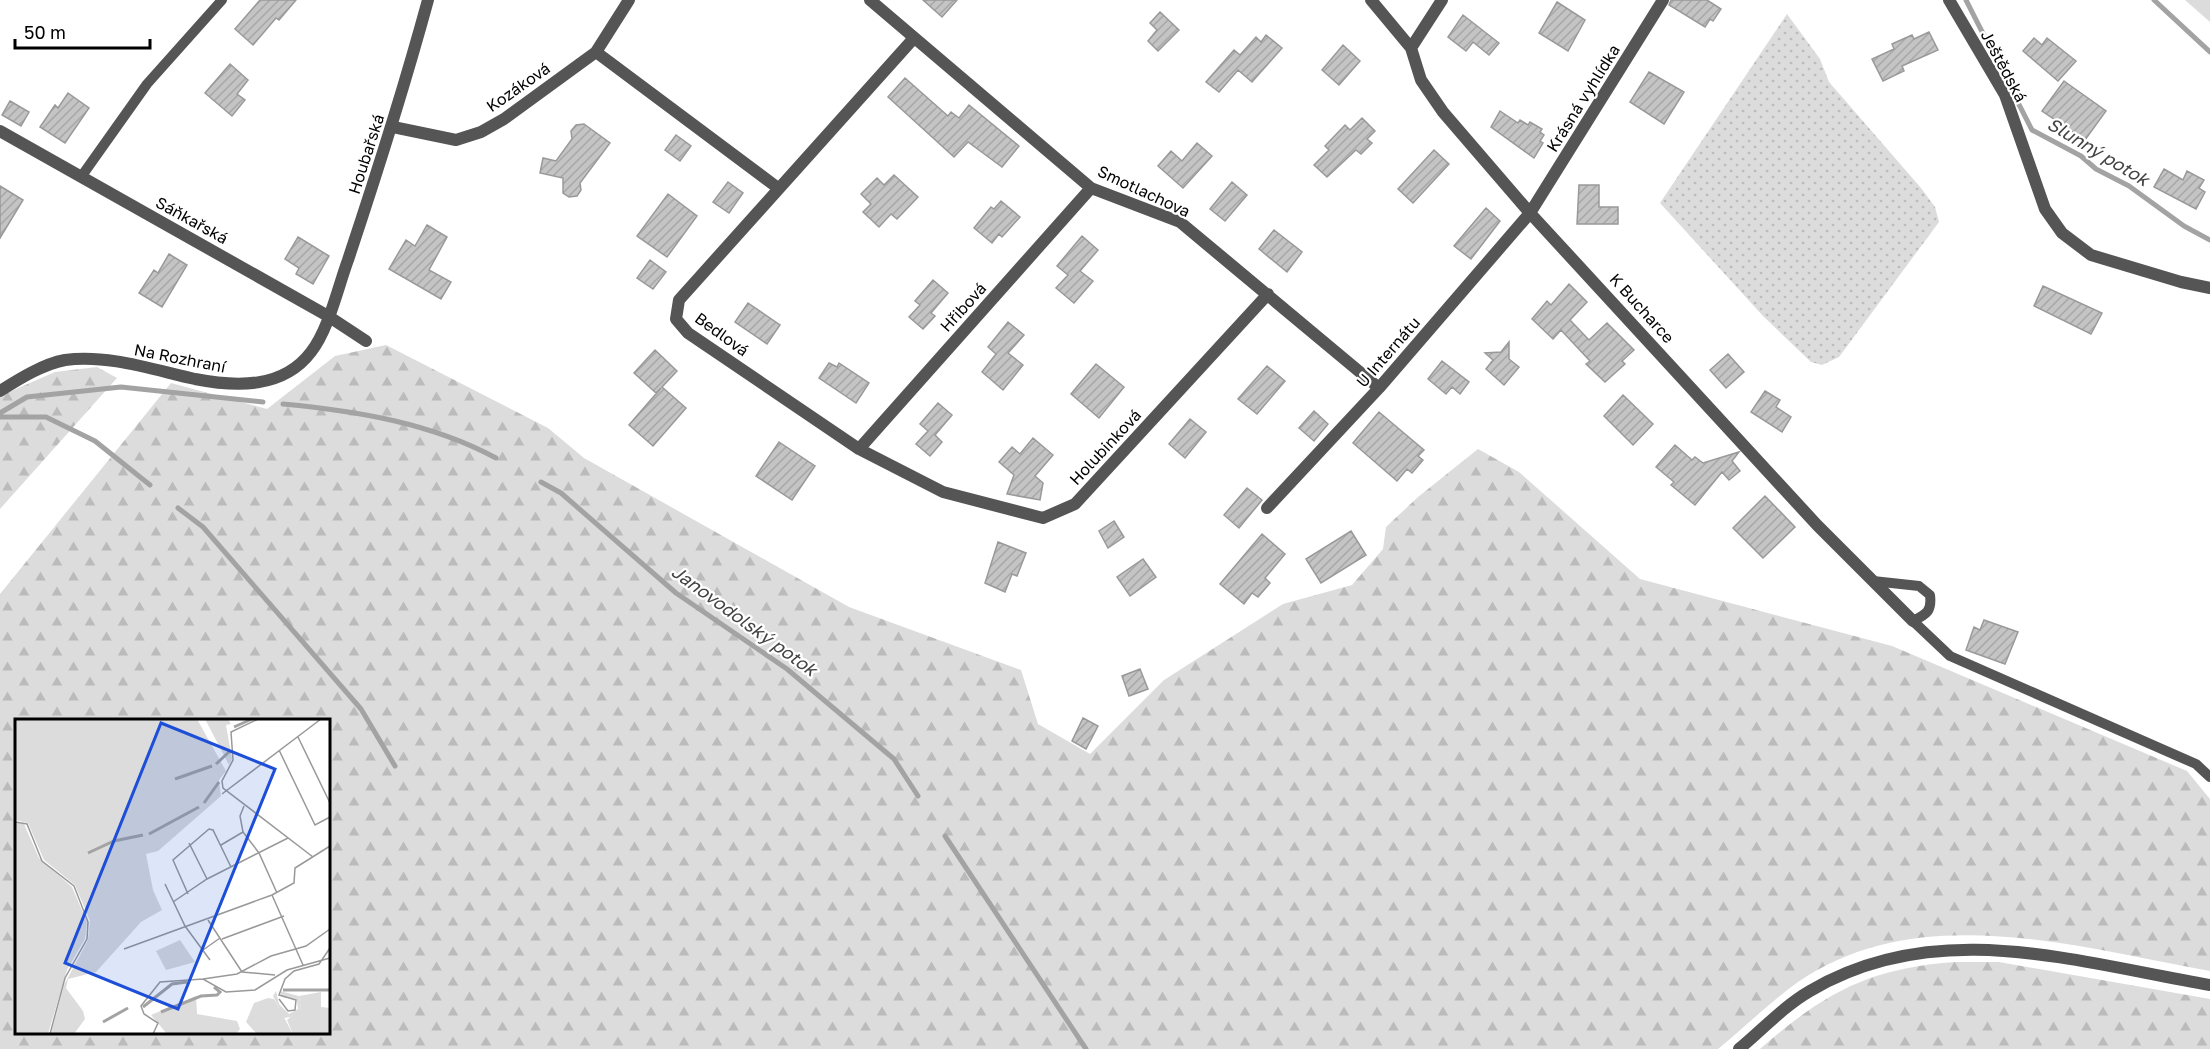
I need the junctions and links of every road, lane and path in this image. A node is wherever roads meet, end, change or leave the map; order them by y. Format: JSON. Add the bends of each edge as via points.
{"nodes":[{"id":1,"x":222,"y":0,"type":"edge"},
{"id":2,"x":428,"y":0,"type":"edge"},
{"id":3,"x":629,"y":0,"type":"edge"},
{"id":4,"x":870,"y":0,"type":"edge"},
{"id":5,"x":1371,"y":0,"type":"edge"},
{"id":6,"x":1442,"y":0,"type":"edge"},
{"id":7,"x":1663,"y":0,"type":"edge"},
{"id":8,"x":1949,"y":0,"type":"edge"},
{"id":9,"x":914,"y":38,"type":"junction"},
{"id":10,"x":1411,"y":48,"type":"junction"},
{"id":11,"x":596,"y":52,"type":"junction"},
{"id":12,"x":393,"y":127,"type":"junction"},
{"id":13,"x":0,"y":131,"type":"edge"},
{"id":14,"x":81,"y":177,"type":"junction"},
{"id":15,"x":778,"y":188,"type":"junction"},
{"id":16,"x":1091,"y":188,"type":"junction"},
{"id":17,"x":1530,"y":213,"type":"junction"},
{"id":18,"x":2210,"y":288,"type":"edge"},
{"id":19,"x":1268,"y":294,"type":"junction"},
{"id":20,"x":328,"y":316,"type":"junction"},
{"id":21,"x":366,"y":341,"type":"dead end"},
{"id":22,"x":1379,"y":388,"type":"junction"},
{"id":23,"x":0,"y":391,"type":"edge"},
{"id":24,"x":860,"y":449,"type":"junction"},
{"id":25,"x":1267,"y":508,"type":"dead end"},
{"id":26,"x":1873,"y":581,"type":"junction"},
{"id":27,"x":1913,"y":621,"type":"junction"},
{"id":28,"x":2210,"y":777,"type":"edge"},
{"id":29,"x":2210,"y":985,"type":"edge"},
{"id":30,"x":1739,"y":1049,"type":"edge"}],
"edges":[{"from":1,"to":14,"type":"lane","via":[[147,84]]},
{"from":2,"to":12,"type":"street","name":"Houbařská"},
{"from":3,"to":11,"type":"street","name":"Kozáková"},
{"from":4,"to":9,"type":"street","name":"Smotlachova"},
{"from":5,"to":10,"type":"street","name":"K Bucharce"},
{"from":6,"to":10,"type":"street"},
{"from":7,"to":17,"type":"street","name":"Krásná vyhlídka"},
{"from":8,"to":18,"type":"street","name":"Ještědská","via":[[2005,95],[2045,209],[2062,233],[2091,255]]},
{"from":9,"to":15,"type":"street","name":"Bedlová"},
{"from":9,"to":16,"type":"street","name":"Smotlachova"},
{"from":10,"to":17,"type":"street","name":"K Bucharce","via":[[1421,80],[1443,112]]},
{"from":11,"to":12,"type":"street","name":"Kozáková","via":[[481,132],[456,140]]},
{"from":11,"to":15,"type":"street"},
{"from":12,"to":20,"type":"street","name":"Houbařská"},
{"from":13,"to":14,"type":"street","name":"Sáňkařská"},
{"from":14,"to":20,"type":"street","name":"Sáňkařská"},
{"from":15,"to":24,"type":"street","name":"Bedlová","via":[[679,300],[676,319],[688,333]]},
{"from":16,"to":19,"type":"street","name":"Smotlachova","via":[[1180,222]]},
{"from":16,"to":24,"type":"street","name":"Hřibová"},
{"from":17,"to":22,"type":"street","name":"U Internátu"},
{"from":17,"to":26,"type":"street","name":"K Bucharce"},
{"from":19,"to":22,"type":"street","name":"Smotlachova"},
{"from":19,"to":24,"type":"street","name":"Holubinková","via":[[1076,504],[1043,518],[943,492]]},
{"from":20,"to":21,"type":"street","name":"Sáňkařská"},
{"from":20,"to":23,"type":"street","name":"Na Rozhraní","via":[[311,352],[265,384],[222,385],[104,360],[64,360]]},
{"from":22,"to":25,"type":"street","name":"U Internátu"},
{"from":26,"to":27,"type":"street","name":"K Bucharce"},
{"from":26,"to":27,"type":"lane","via":[[1919,586],[1930,595],[1932,607],[1928,614]]},
{"from":27,"to":28,"type":"lane","via":[[1950,656],[2196,764]]},
{"from":29,"to":30,"type":"street","via":[[2000,948],[1930,950],[1869,963],[1834,978],[1807,993]]}]}
